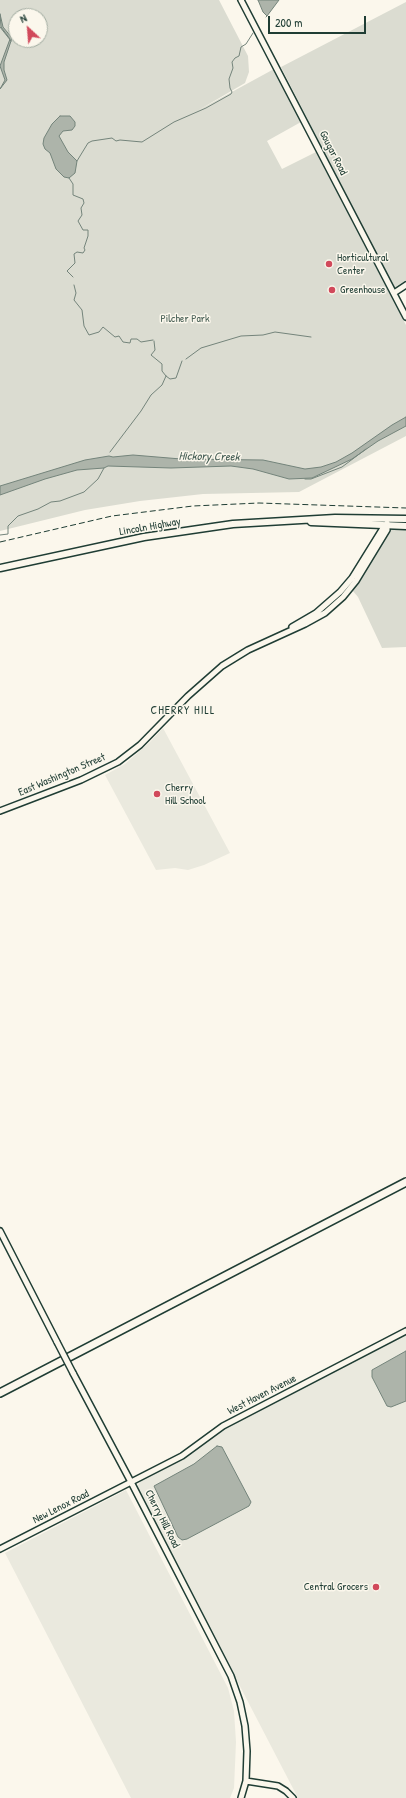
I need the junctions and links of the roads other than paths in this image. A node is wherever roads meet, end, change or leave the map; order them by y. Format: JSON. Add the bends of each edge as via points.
{"nodes":[{"id":1,"x":241,"y":0,"type":"edge"},
{"id":2,"x":406,"y":285,"type":"edge"},
{"id":3,"x":394,"y":293,"type":"junction"},
{"id":4,"x":406,"y":317,"type":"edge"},
{"id":5,"x":406,"y":519,"type":"edge"},
{"id":6,"x":388,"y":522,"type":"junction"},
{"id":7,"x":406,"y":526,"type":"edge"},
{"id":8,"x":0,"y":568,"type":"edge"},
{"id":9,"x":0,"y":810,"type":"edge"},
{"id":10,"x":406,"y":1177,"type":"edge"},
{"id":11,"x":406,"y":1182,"type":"edge"},
{"id":12,"x":0,"y":1231,"type":"edge"},
{"id":13,"x":406,"y":1331,"type":"edge"},
{"id":14,"x":0,"y":1388,"type":"edge"},
{"id":15,"x":0,"y":1393,"type":"edge"},
{"id":16,"x":131,"y":1482,"type":"junction"},
{"id":17,"x":0,"y":1549,"type":"edge"},
{"id":18,"x":246,"y":1781,"type":"junction"},
{"id":19,"x":241,"y":1798,"type":"edge"},
{"id":20,"x":292,"y":1798,"type":"edge"}],
"edges":[{"from":1,"to":3,"type":"street","name":"Gougar Road"},
{"from":2,"to":3,"type":"street"},
{"from":3,"to":4,"type":"street","name":"Gougar Road"},
{"from":5,"to":6,"type":"main road","name":"Lincoln Highway"},
{"from":6,"to":7,"type":"main road","name":"Lincoln Highway"},
{"from":6,"to":8,"type":"main road","name":"Lincoln Highway","via":[[335,518],[233,524],[144,537]]},
{"from":6,"to":9,"type":"street","name":"East Washington Street","via":[[340,592],[316,613],[216,671],[177,706],[140,745],[118,762],[82,780]]},
{"from":10,"to":14,"type":"highway"},
{"from":11,"to":15,"type":"highway"},
{"from":12,"to":16,"type":"street","name":"Cherry Hill Road","bridge":true},
{"from":13,"to":16,"type":"street","name":"West Haven Avenue","via":[[223,1426],[191,1450]]},
{"from":16,"to":17,"type":"street","name":"New Lenox Road"},
{"from":16,"to":18,"type":"street","name":"Cherry Hill Road","via":[[231,1676],[245,1726]]},
{"from":18,"to":19,"type":"street","name":"Cherry Hill Road"},
{"from":18,"to":20,"type":"street","via":[[278,1786]]}]}
